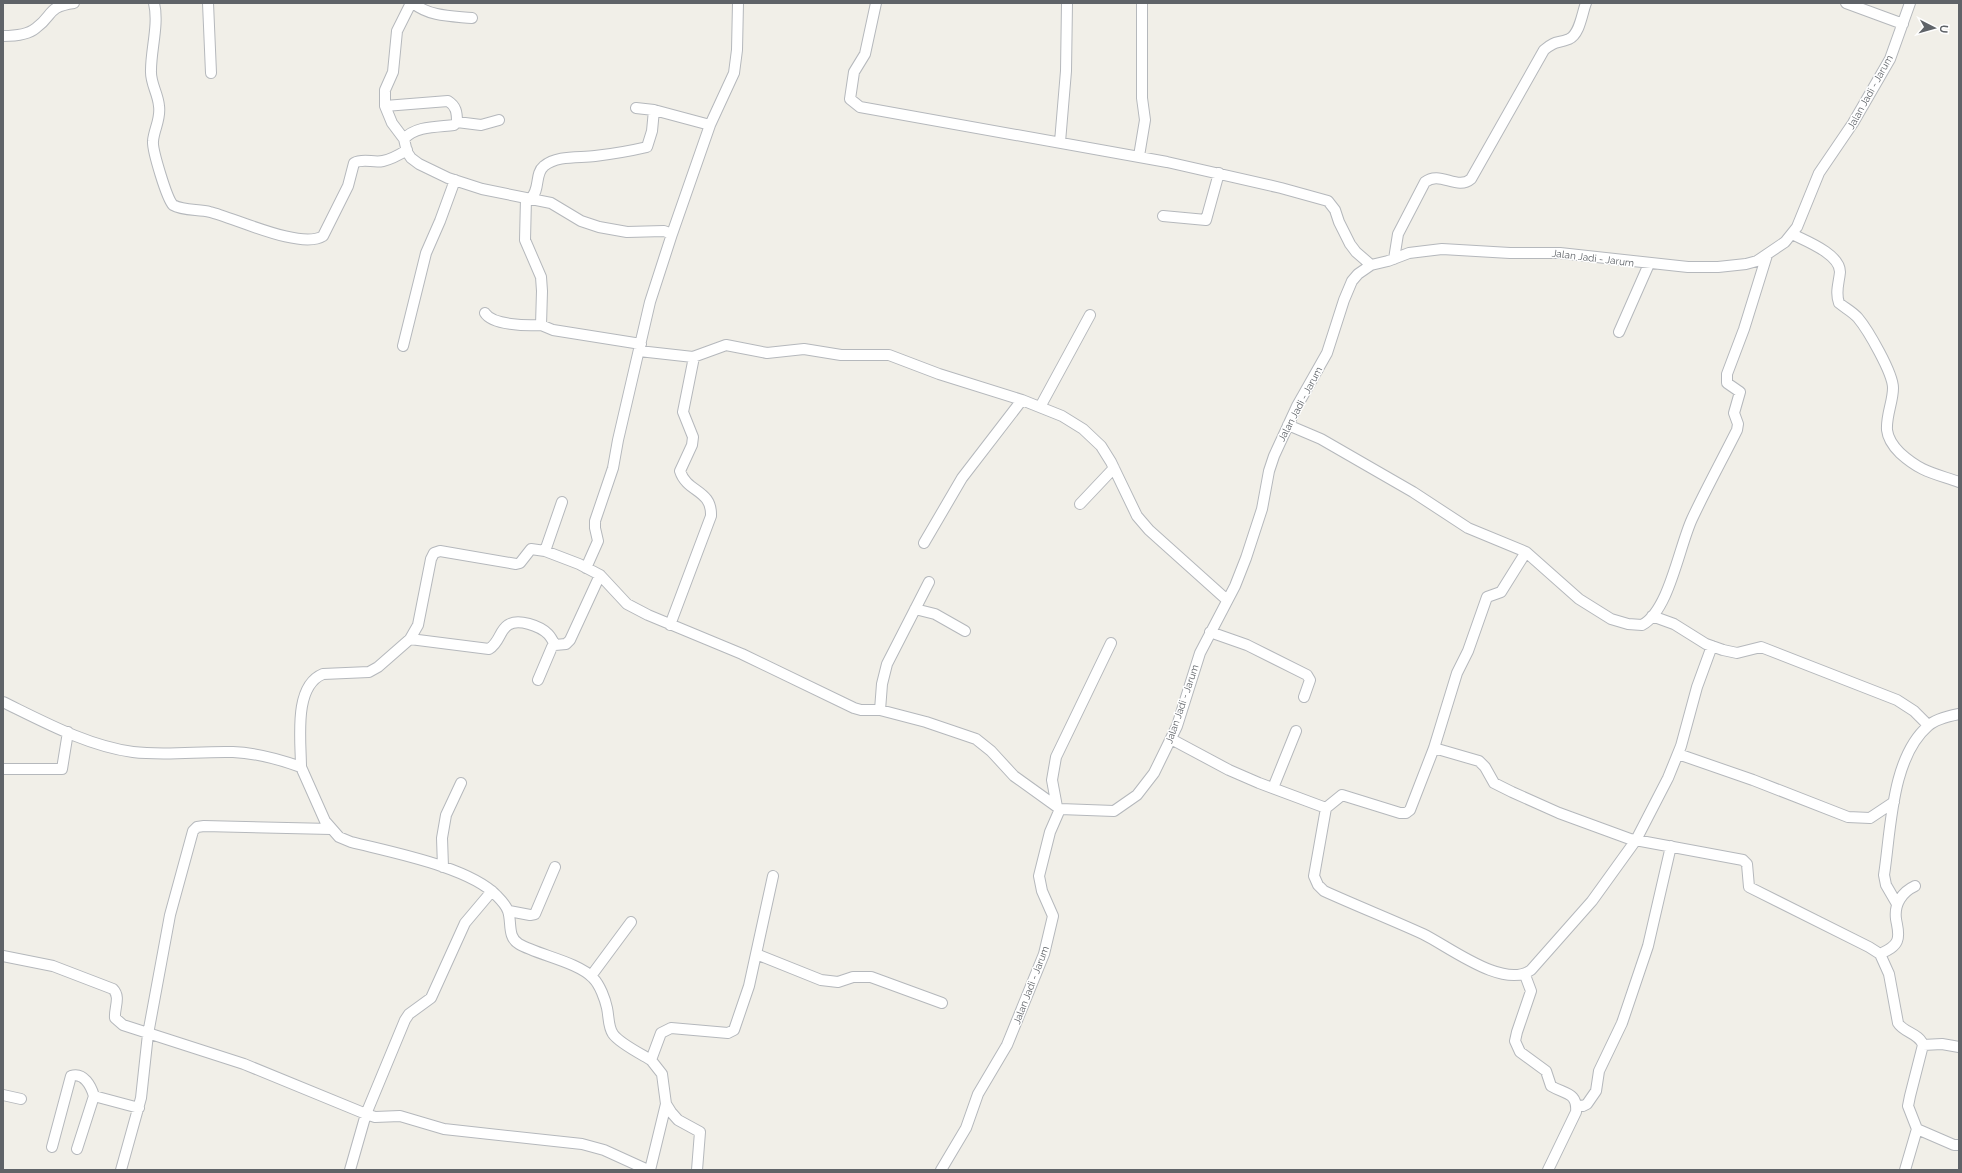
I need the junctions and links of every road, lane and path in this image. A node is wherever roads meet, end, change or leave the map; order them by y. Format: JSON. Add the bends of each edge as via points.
{"nodes":[{"id":1,"x":69,"y":3,"type":"edge"},
{"id":2,"x":154,"y":3,"type":"edge"},
{"id":3,"x":208,"y":3,"type":"edge"},
{"id":4,"x":412,"y":3,"type":"edge"},
{"id":5,"x":738,"y":3,"type":"edge"},
{"id":6,"x":876,"y":3,"type":"edge"},
{"id":7,"x":1067,"y":3,"type":"edge"},
{"id":8,"x":1142,"y":3,"type":"edge"},
{"id":9,"x":1586,"y":3,"type":"edge"},
{"id":10,"x":1846,"y":3,"type":"edge"},
{"id":11,"x":1910,"y":3,"type":"edge"},
{"id":12,"x":472,"y":18,"type":"dead end"},
{"id":13,"x":1902,"y":24,"type":"junction"},
{"id":14,"x":3,"y":36,"type":"edge"},
{"id":15,"x":211,"y":73,"type":"dead end"},
{"id":16,"x":385,"y":106,"type":"junction"},
{"id":17,"x":636,"y":108,"type":"dead end"},
{"id":18,"x":654,"y":110,"type":"junction"},
{"id":19,"x":499,"y":120,"type":"dead end"},
{"id":20,"x":457,"y":122,"type":"junction"},
{"id":21,"x":710,"y":125,"type":"junction"},
{"id":22,"x":404,"y":139,"type":"junction"},
{"id":23,"x":1060,"y":142,"type":"junction"},
{"id":24,"x":407,"y":150,"type":"junction"},
{"id":25,"x":1139,"y":156,"type":"junction"},
{"id":26,"x":1219,"y":174,"type":"junction"},
{"id":27,"x":455,"y":180,"type":"junction"},
{"id":28,"x":528,"y":199,"type":"junction"},
{"id":29,"x":1163,"y":216,"type":"dead end"},
{"id":30,"x":672,"y":234,"type":"junction"},
{"id":31,"x":1792,"y":234,"type":"junction"},
{"id":32,"x":1767,"y":255,"type":"junction"},
{"id":33,"x":1394,"y":259,"type":"junction"},
{"id":34,"x":1649,"y":264,"type":"junction"},
{"id":35,"x":1371,"y":265,"type":"junction"},
{"id":36,"x":485,"y":313,"type":"dead end"},
{"id":37,"x":1090,"y":315,"type":"dead end"},
{"id":38,"x":541,"y":325,"type":"junction"},
{"id":39,"x":1618,"y":332,"type":"dead end"},
{"id":40,"x":404,"y":346,"type":"dead end"},
{"id":41,"x":640,"y":347,"type":"junction"},
{"id":42,"x":694,"y":357,"type":"junction"},
{"id":43,"x":1022,"y":400,"type":"junction"},
{"id":44,"x":1040,"y":407,"type":"junction"},
{"id":45,"x":1288,"y":425,"type":"junction"},
{"id":46,"x":1114,"y":468,"type":"junction"},
{"id":47,"x":1959,"y":482,"type":"edge"},
{"id":48,"x":562,"y":502,"type":"dead end"},
{"id":49,"x":1080,"y":504,"type":"dead end"},
{"id":50,"x":924,"y":543,"type":"dead end"},
{"id":51,"x":545,"y":551,"type":"junction"},
{"id":52,"x":1526,"y":552,"type":"junction"},
{"id":53,"x":586,"y":568,"type":"junction"},
{"id":54,"x":600,"y":575,"type":"junction"},
{"id":55,"x":929,"y":582,"type":"dead end"},
{"id":56,"x":1227,"y":600,"type":"junction"},
{"id":57,"x":915,"y":609,"type":"junction"},
{"id":58,"x":1652,"y":616,"type":"junction"},
{"id":59,"x":670,"y":625,"type":"junction"},
{"id":60,"x":965,"y":631,"type":"dead end"},
{"id":61,"x":1210,"y":632,"type":"junction"},
{"id":62,"x":410,"y":639,"type":"junction"},
{"id":63,"x":1111,"y":643,"type":"dead end"},
{"id":64,"x":555,"y":645,"type":"junction"},
{"id":65,"x":1712,"y":646,"type":"junction"},
{"id":66,"x":538,"y":680,"type":"dead end"},
{"id":67,"x":1304,"y":697,"type":"dead end"},
{"id":68,"x":3,"y":702,"type":"edge"},
{"id":69,"x":880,"y":710,"type":"junction"},
{"id":70,"x":1959,"y":714,"type":"edge"},
{"id":71,"x":1928,"y":725,"type":"junction"},
{"id":72,"x":1296,"y":730,"type":"dead end"},
{"id":73,"x":68,"y":732,"type":"junction"},
{"id":74,"x":1172,"y":739,"type":"junction"},
{"id":75,"x":1434,"y":748,"type":"junction"},
{"id":76,"x":1678,"y":754,"type":"junction"},
{"id":77,"x":301,"y":767,"type":"junction"},
{"id":78,"x":3,"y":769,"type":"edge"},
{"id":79,"x":461,"y":783,"type":"dead end"},
{"id":80,"x":1273,"y":788,"type":"junction"},
{"id":81,"x":1894,"y":802,"type":"junction"},
{"id":82,"x":1059,"y":808,"type":"junction"},
{"id":83,"x":1326,"y":808,"type":"junction"},
{"id":84,"x":331,"y":829,"type":"junction"},
{"id":85,"x":1636,"y":840,"type":"junction"},
{"id":86,"x":1671,"y":846,"type":"junction"},
{"id":87,"x":443,"y":867,"type":"junction"},
{"id":88,"x":554,"y":867,"type":"dead end"},
{"id":89,"x":772,"y":876,"type":"dead end"},
{"id":90,"x":1915,"y":886,"type":"dead end"},
{"id":91,"x":492,"y":891,"type":"junction"},
{"id":92,"x":1897,"y":904,"type":"junction"},
{"id":93,"x":509,"y":911,"type":"junction"},
{"id":94,"x":631,"y":922,"type":"dead end"},
{"id":95,"x":756,"y":954,"type":"junction"},
{"id":96,"x":1880,"y":954,"type":"junction"},
{"id":97,"x":3,"y":956,"type":"edge"},
{"id":98,"x":1525,"y":974,"type":"junction"},
{"id":99,"x":591,"y":976,"type":"junction"},
{"id":100,"x":942,"y":1002,"type":"dead end"},
{"id":101,"x":148,"y":1034,"type":"junction"},
{"id":102,"x":1924,"y":1045,"type":"junction"},
{"id":103,"x":1959,"y":1047,"type":"edge"},
{"id":104,"x":650,"y":1060,"type":"junction"},
{"id":105,"x":3,"y":1095,"type":"edge"},
{"id":106,"x":94,"y":1096,"type":"junction"},
{"id":107,"x":21,"y":1099,"type":"dead end"},
{"id":108,"x":666,"y":1104,"type":"junction"},
{"id":109,"x":1577,"y":1105,"type":"junction"},
{"id":110,"x":139,"y":1108,"type":"junction"},
{"id":111,"x":366,"y":1114,"type":"junction"},
{"id":112,"x":1917,"y":1129,"type":"junction"},
{"id":113,"x":1959,"y":1145,"type":"edge"},
{"id":114,"x":52,"y":1147,"type":"dead end"},
{"id":115,"x":77,"y":1149,"type":"dead end"},
{"id":116,"x":121,"y":1170,"type":"edge"},
{"id":117,"x":350,"y":1170,"type":"edge"},
{"id":118,"x":649,"y":1170,"type":"edge"},
{"id":119,"x":697,"y":1170,"type":"edge"},
{"id":120,"x":941,"y":1170,"type":"edge"},
{"id":121,"x":1548,"y":1170,"type":"edge"},
{"id":122,"x":1905,"y":1170,"type":"edge"}],
"edges":[{"from":1,"to":14,"type":"street","via":[[49,12],[35,30]]},
{"from":2,"to":24,"type":"street","via":[[150,72],[160,118],[153,143],[173,205],[212,212],[283,235],[316,240],[322,236],[348,186],[354,163],[363,160],[381,162]]},
{"from":3,"to":15,"type":"street"},
{"from":4,"to":12,"type":"street","via":[[425,11],[440,15]]},
{"from":4,"to":16,"type":"street","via":[[397,31],[393,72],[385,90]]},
{"from":5,"to":21,"type":"street","via":[[734,73]]},
{"from":6,"to":23,"type":"street","via":[[865,54],[854,72],[850,99],[853,103],[865,109]]},
{"from":7,"to":23,"type":"street","via":[[1066,71]]},
{"from":8,"to":25,"type":"street","via":[[1142,98],[1145,120]]},
{"from":9,"to":33,"type":"street","via":[[1573,37],[1552,43],[1544,50],[1471,179],[1460,184],[1435,178],[1425,182],[1398,234]]},
{"from":10,"to":13,"type":"street"},
{"from":11,"to":13,"type":"street","name":"Jalan Jadi - Jarum"},
{"from":13,"to":31,"type":"street","name":"Jalan Jadi - Jarum","via":[[1882,75],[1819,173]]},
{"from":16,"to":20,"type":"street","via":[[448,102],[455,108]]},
{"from":16,"to":22,"type":"street","via":[[392,123]]},
{"from":17,"to":18,"type":"street"},
{"from":18,"to":21,"type":"street"},
{"from":18,"to":28,"type":"street","via":[[647,147],[549,162],[538,175],[534,196]]},
{"from":19,"to":20,"type":"street","via":[[481,125]]},
{"from":20,"to":22,"type":"street","via":[[454,125],[415,130]]},
{"from":21,"to":30,"type":"street"},
{"from":22,"to":24,"type":"street"},
{"from":23,"to":25,"type":"street"},
{"from":24,"to":27,"type":"street","via":[[411,158],[419,164]]},
{"from":25,"to":26,"type":"street"},
{"from":26,"to":29,"type":"street","via":[[1206,220]]},
{"from":26,"to":35,"type":"street","via":[[1328,202],[1333,205],[1350,244]]},
{"from":27,"to":28,"type":"street"},
{"from":27,"to":40,"type":"street","via":[[426,253]]},
{"from":28,"to":30,"type":"street","via":[[551,203],[581,221],[599,227],[627,232]]},
{"from":28,"to":38,"type":"street","via":[[525,240],[541,276]]},
{"from":30,"to":41,"type":"street","via":[[650,302]]},
{"from":31,"to":32,"type":"street","name":"Jalan Jadi - Jarum"},
{"from":31,"to":47,"type":"street","via":[[1834,258],[1840,270],[1837,288],[1839,302],[1866,328],[1892,380],[1892,400],[1887,421],[1888,438],[1918,468]]},
{"from":32,"to":34,"type":"street","name":"Jalan Jadi - Jarum","via":[[1746,264],[1718,267],[1688,268]]},
{"from":32,"to":58,"type":"street","via":[[1726,378],[1727,383],[1740,392],[1734,413],[1738,424],[1737,430],[1692,518],[1669,586]]},
{"from":33,"to":34,"type":"street","name":"Jalan Jadi - Jarum","via":[[1409,253],[1442,249],[1560,253]]},
{"from":33,"to":35,"type":"street","name":"Jalan Jadi - Jarum"},
{"from":34,"to":39,"type":"street"},
{"from":35,"to":45,"type":"street","name":"Jalan Jadi - Jarum","via":[[1352,281],[1327,353]]},
{"from":36,"to":38,"type":"street","via":[[496,321]]},
{"from":37,"to":44,"type":"street"},
{"from":38,"to":41,"type":"street","via":[[553,330]]},
{"from":41,"to":42,"type":"street"},
{"from":41,"to":53,"type":"street","via":[[617,456],[595,521],[598,541]]},
{"from":42,"to":43,"type":"street","via":[[726,345],[767,353],[804,349],[841,355],[881,354],[897,357],[939,374]]},
{"from":42,"to":59,"type":"street","via":[[683,412],[693,437],[680,471],[686,481],[708,501],[711,516]]},
{"from":43,"to":44,"type":"street"},
{"from":43,"to":50,"type":"street","via":[[962,478]]},
{"from":44,"to":46,"type":"street","via":[[1062,416],[1083,429],[1100,446]]},
{"from":45,"to":52,"type":"street","via":[[1321,439],[1413,492],[1468,528]]},
{"from":45,"to":56,"type":"street","name":"Jalan Jadi - Jarum","via":[[1269,471],[1262,509],[1246,558]]},
{"from":46,"to":49,"type":"street"},
{"from":46,"to":56,"type":"street","via":[[1138,516],[1149,530]]},
{"from":48,"to":51,"type":"street"},
{"from":51,"to":53,"type":"street"},
{"from":51,"to":62,"type":"street","via":[[530,550],[516,564],[436,552],[431,559],[418,625]]},
{"from":52,"to":58,"type":"street","via":[[1579,599],[1611,619],[1642,625]]},
{"from":52,"to":75,"type":"street","via":[[1501,592],[1487,597],[1468,651],[1457,673]]},
{"from":53,"to":54,"type":"street"},
{"from":54,"to":59,"type":"street","via":[[627,604]]},
{"from":54,"to":64,"type":"street","via":[[570,640],[566,644]]},
{"from":55,"to":57,"type":"street"},
{"from":56,"to":61,"type":"street","name":"Jalan Jadi - Jarum"},
{"from":57,"to":60,"type":"street","via":[[935,614]]},
{"from":57,"to":69,"type":"street","via":[[887,664]]},
{"from":58,"to":65,"type":"street","via":[[1674,624]]},
{"from":59,"to":69,"type":"street","via":[[742,654],[858,710]]},
{"from":61,"to":67,"type":"street","via":[[1247,645],[1307,675],[1310,680]]},
{"from":61,"to":74,"type":"street","name":"Jalan Jadi - Jarum","via":[[1200,653]]},
{"from":62,"to":64,"type":"street","via":[[489,649],[498,641],[507,625],[520,622],[548,634]]},
{"from":62,"to":77,"type":"street","via":[[369,672],[322,674],[308,687],[302,703]]},
{"from":63,"to":82,"type":"street","via":[[1056,757],[1052,780]]},
{"from":64,"to":66,"type":"street","via":[[549,652]]},
{"from":65,"to":71,"type":"street","via":[[1737,653],[1758,647],[1769,650],[1897,700],[1914,711]]},
{"from":65,"to":76,"type":"street"},
{"from":68,"to":73,"type":"street"},
{"from":69,"to":82,"type":"street","via":[[926,722],[976,740],[991,751],[1014,776]]},
{"from":70,"to":71,"type":"street"},
{"from":71,"to":81,"type":"street","via":[[1908,750],[1900,772]]},
{"from":72,"to":80,"type":"street"},
{"from":73,"to":77,"type":"street","via":[[120,750],[234,752],[264,756]]},
{"from":73,"to":78,"type":"street","via":[[62,769]]},
{"from":74,"to":80,"type":"street","via":[[1229,770]]},
{"from":74,"to":82,"type":"street","name":"Jalan Jadi - Jarum","via":[[1154,773],[1137,795],[1125,805],[1106,812]]},
{"from":75,"to":83,"type":"street","via":[[1408,812],[1400,813],[1342,795]]},
{"from":75,"to":85,"type":"street","via":[[1479,761],[1494,783],[1523,798]]},
{"from":76,"to":81,"type":"street","via":[[1848,817],[1870,818]]},
{"from":76,"to":85,"type":"street"},
{"from":77,"to":84,"type":"street"},
{"from":79,"to":87,"type":"street","via":[[446,815],[442,838]]},
{"from":80,"to":83,"type":"street"},
{"from":81,"to":92,"type":"street","via":[[1884,876]]},
{"from":82,"to":120,"type":"street","name":"Jalan Jadi - Jarum","via":[[1039,876],[1042,891],[1053,916],[1044,954],[1008,1045],[978,1094],[966,1128]]},
{"from":83,"to":98,"type":"street","via":[[1314,876],[1324,891],[1423,934],[1465,960],[1506,974]]},
{"from":84,"to":87,"type":"street","via":[[339,837],[351,842]]},
{"from":84,"to":101,"type":"street","via":[[204,826],[193,831],[170,915]]},
{"from":85,"to":86,"type":"street"},
{"from":85,"to":98,"type":"street","via":[[1592,901]]},
{"from":86,"to":96,"type":"street","via":[[1743,860],[1747,864],[1749,887]]},
{"from":86,"to":109,"type":"street","via":[[1648,946],[1627,1009],[1617,1035],[1604,1057],[1596,1091],[1587,1104]]},
{"from":87,"to":91,"type":"street","via":[[480,882]]},
{"from":88,"to":93,"type":"street","via":[[535,914]]},
{"from":89,"to":95,"type":"street"},
{"from":90,"to":92,"type":"street","via":[[1903,894]]},
{"from":91,"to":93,"type":"street"},
{"from":91,"to":111,"type":"street","via":[[465,923],[431,998],[405,1020]]},
{"from":92,"to":96,"type":"street","via":[[1897,940],[1891,948]]},
{"from":93,"to":99,"type":"street","via":[[511,932],[518,944],[546,954]]},
{"from":94,"to":99,"type":"street"},
{"from":95,"to":100,"type":"street","via":[[821,980],[838,982],[853,977],[871,977]]},
{"from":95,"to":104,"type":"street","via":[[743,1009],[734,1030],[728,1033],[671,1028],[665,1030],[661,1033]]},
{"from":96,"to":102,"type":"street","via":[[1889,974],[1898,1023]]},
{"from":97,"to":101,"type":"street","via":[[52,966],[113,989],[117,995],[117,1021]]},
{"from":98,"to":109,"type":"street","via":[[1531,991],[1517,1032],[1516,1045],[1520,1052],[1544,1068],[1551,1086],[1572,1096]]},
{"from":99,"to":104,"type":"street","via":[[602,993],[614,1036]]},
{"from":101,"to":110,"type":"street"},
{"from":101,"to":111,"type":"street","via":[[244,1064]]},
{"from":102,"to":103,"type":"street","via":[[1942,1044]]},
{"from":102,"to":112,"type":"street","via":[[1908,1106]]},
{"from":104,"to":108,"type":"street","via":[[662,1074]]},
{"from":105,"to":107,"type":"street"},
{"from":106,"to":110,"type":"street"},
{"from":106,"to":114,"type":"street","via":[[85,1079],[71,1076]]},
{"from":106,"to":115,"type":"street"},
{"from":108,"to":118,"type":"street"},
{"from":108,"to":119,"type":"street","via":[[678,1120],[700,1132]]},
{"from":109,"to":121,"type":"street"},
{"from":110,"to":116,"type":"street"},
{"from":111,"to":117,"type":"street"},
{"from":111,"to":118,"type":"street","via":[[375,1117],[400,1116],[444,1128],[582,1144],[604,1150]]},
{"from":112,"to":113,"type":"street"},
{"from":112,"to":122,"type":"street"}]}
